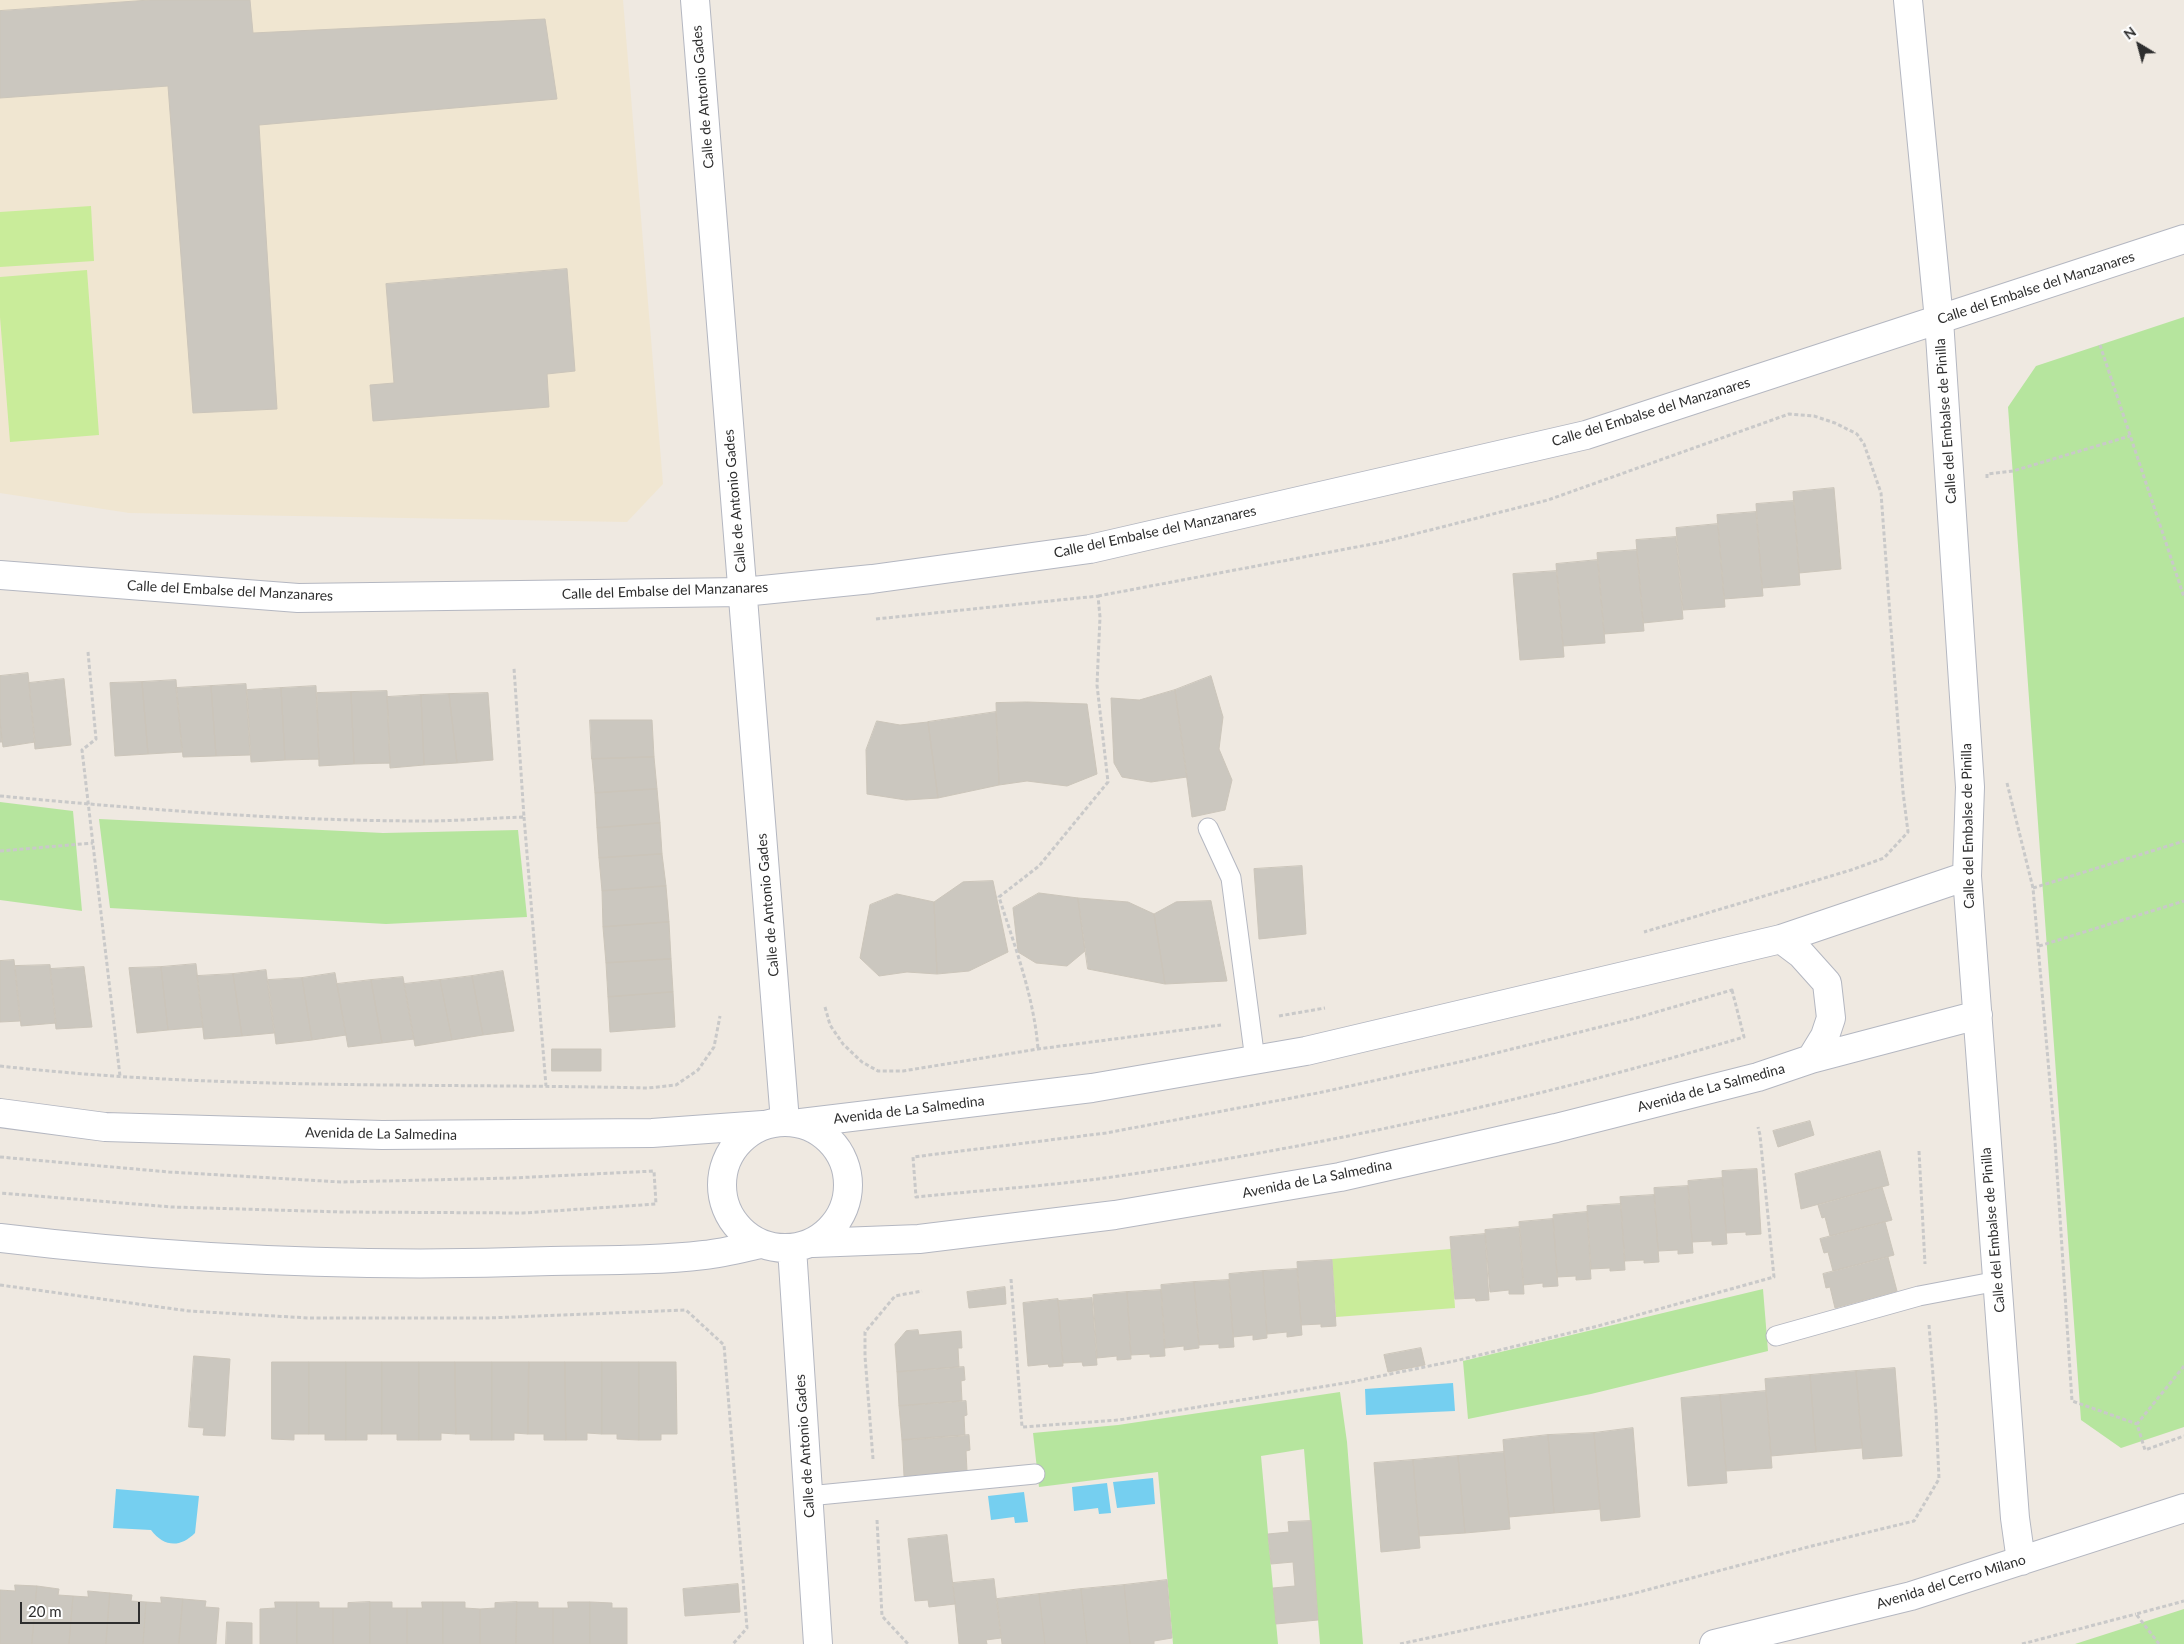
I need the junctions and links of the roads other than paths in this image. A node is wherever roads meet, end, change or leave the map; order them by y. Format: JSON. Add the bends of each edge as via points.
{"nodes":[{"id":1,"x":695,"y":0,"type":"edge"},
{"id":2,"x":1908,"y":0,"type":"edge"},
{"id":3,"x":2184,"y":239,"type":"edge"},
{"id":4,"x":1939,"y":320,"type":"junction"},
{"id":5,"x":0,"y":575,"type":"edge"},
{"id":6,"x":743,"y":592,"type":"junction"},
{"id":7,"x":1208,"y":828,"type":"dead end"},
{"id":8,"x":1967,"y":876,"type":"junction"},
{"id":9,"x":1781,"y":939,"type":"junction"},
{"id":10,"x":1978,"y":1014,"type":"junction"},
{"id":11,"x":1811,"y":1059,"type":"junction"},
{"id":12,"x":1255,"y":1060,"type":"junction"},
{"id":13,"x":0,"y":1113,"type":"edge"},
{"id":14,"x":783,"y":1123,"type":"junction"},
{"id":15,"x":0,"y":1238,"type":"edge"},
{"id":16,"x":760,"y":1244,"type":"junction"},
{"id":17,"x":802,"y":1246,"type":"junction"},
{"id":18,"x":1998,"y":1281,"type":"junction"},
{"id":19,"x":1776,"y":1336,"type":"dead end"},
{"id":20,"x":1035,"y":1474,"type":"dead end"},
{"id":21,"x":808,"y":1496,"type":"junction"},
{"id":22,"x":2184,"y":1508,"type":"edge"},
{"id":23,"x":2021,"y":1561,"type":"junction"},
{"id":24,"x":818,"y":1644,"type":"edge"},
{"id":25,"x":1714,"y":1644,"type":"edge"}],
"edges":[{"from":1,"to":6,"type":"street","name":"Calle de Antonio Gades"},
{"from":2,"to":4,"type":"street","name":"Calle del Embalse de Pinilla"},
{"from":3,"to":4,"type":"street","name":"Calle del Embalse del Manzanares"},
{"from":4,"to":6,"type":"street","name":"Calle del Embalse del Manzanares","via":[[1586,435],[1302,501],[1090,549],[872,579]]},
{"from":4,"to":8,"type":"street","name":"Calle del Embalse de Pinilla","via":[[1970,787]]},
{"from":5,"to":6,"type":"street","name":"Calle del Embalse del Manzanares","via":[[298,598]]},
{"from":6,"to":14,"type":"street","name":"Calle de Antonio Gades"},
{"from":7,"to":12,"type":"lane","via":[[1231,878]]},
{"from":8,"to":9,"type":"street","name":"Avenida de La Salmedina"},
{"from":8,"to":10,"type":"street","name":"Calle del Embalse de Pinilla"},
{"from":9,"to":11,"type":"street","via":[[1827,983],[1831,1018]]},
{"from":9,"to":12,"type":"street","name":"Avenida de La Salmedina","via":[[1306,1051]]},
{"from":10,"to":11,"type":"street","name":"Avenida de La Salmedina"},
{"from":10,"to":18,"type":"street","name":"Calle del Embalse de Pinilla"},
{"from":11,"to":17,"type":"street","name":"Avenida de La Salmedina","via":[[1729,1085],[1340,1177],[1115,1215],[919,1239]]},
{"from":12,"to":14,"type":"street","name":"Avenida de La Salmedina","via":[[1092,1088]]},
{"from":13,"to":14,"type":"street","name":"Avenida de La Salmedina","via":[[105,1127],[382,1135],[652,1133]]},
{"from":14,"to":16,"type":"street","via":[[744,1136],[730,1153],[723,1173],[722,1195],[729,1216],[742,1232]]},
{"from":14,"to":17,"type":"street","via":[[819,1131],[834,1144],[844,1160],[849,1179],[848,1198],[841,1216],[829,1232]]},
{"from":15,"to":16,"type":"street","via":[[237,1260],[478,1263],[705,1255]]},
{"from":16,"to":17,"type":"street","via":[[776,1249]]},
{"from":17,"to":21,"type":"street","name":"Calle de Antonio Gades"},
{"from":18,"to":19,"type":"lane","via":[[1926,1294]]},
{"from":18,"to":23,"type":"street","name":"Calle del Embalse de Pinilla"},
{"from":20,"to":21,"type":"lane"},
{"from":21,"to":24,"type":"street","name":"Calle de Antonio Gades"},
{"from":22,"to":23,"type":"street","name":"Avenida del Cerro Milano"},
{"from":23,"to":25,"type":"street","name":"Avenida del Cerro Milano","via":[[1911,1596]]}]}
